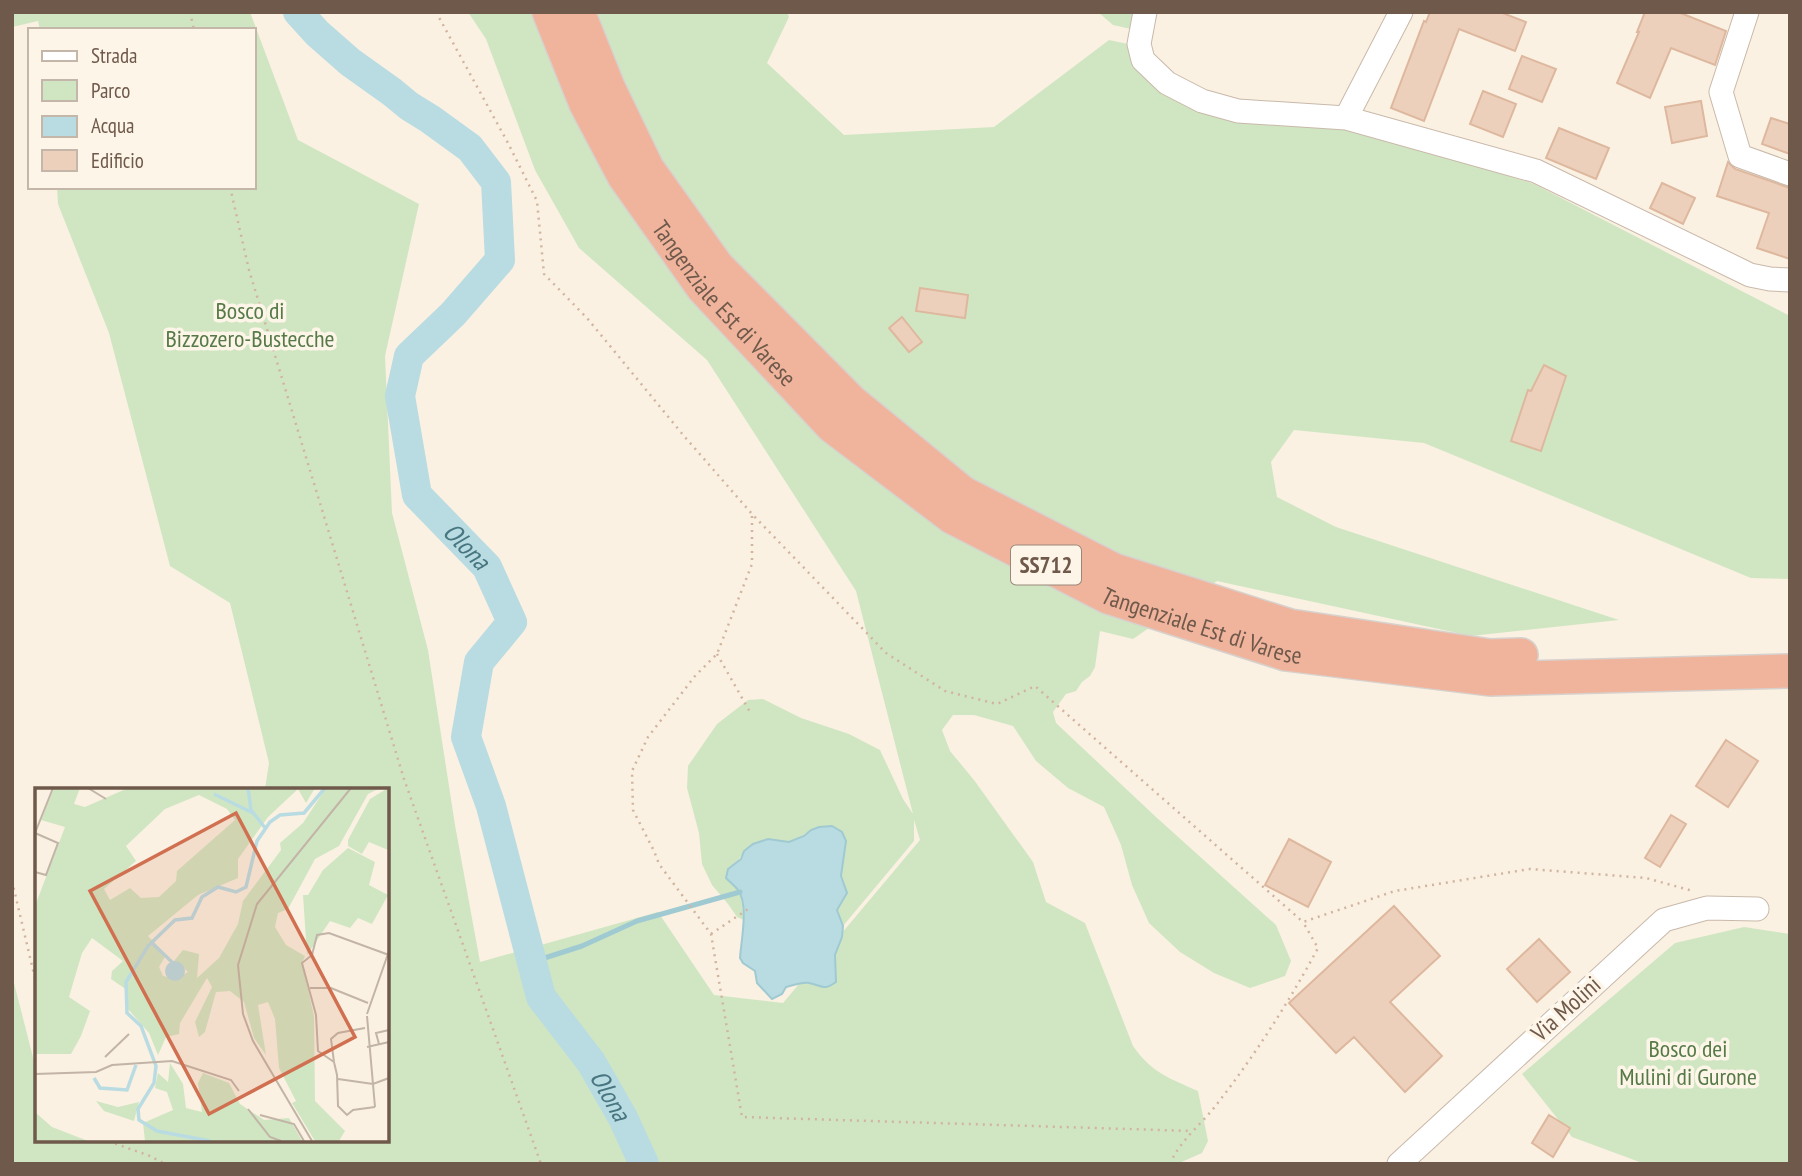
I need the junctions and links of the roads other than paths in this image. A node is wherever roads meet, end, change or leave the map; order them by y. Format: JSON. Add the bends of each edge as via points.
{"nodes":[{"id":1,"x":549,"y":12,"type":"edge"},
{"id":2,"x":578,"y":12,"type":"edge"},
{"id":3,"x":1144,"y":12,"type":"edge"},
{"id":4,"x":1401,"y":12,"type":"edge"},
{"id":5,"x":1747,"y":12,"type":"edge"},
{"id":6,"x":1346,"y":118,"type":"junction"},
{"id":7,"x":1790,"y":174,"type":"edge"},
{"id":8,"x":1790,"y":280,"type":"edge"},
{"id":9,"x":1790,"y":649,"type":"edge"},
{"id":10,"x":1790,"y":671,"type":"edge"},
{"id":11,"x":1757,"y":909,"type":"dead end"},
{"id":12,"x":1399,"y":1164,"type":"edge"}],
"edges":[{"from":1,"to":10,"type":"highway","name":"Tangenziale Est di Varese","number":"SS712","via":[[586,104],[624,176],[702,288],[832,426],[952,517],[1108,597],[1286,654],[1490,679]]},
{"from":2,"to":9,"type":"highway","name":"Tangenziale Est di Varese","number":"SS712","via":[[647,168],[717,266],[852,402],[963,493],[1114,570],[1290,626],[1489,656]]},
{"from":3,"to":6,"type":"street","via":[[1139,44],[1143,60],[1167,83],[1202,101],[1238,111]]},
{"from":4,"to":6,"type":"street"},
{"from":5,"to":7,"type":"street","via":[[1721,92],[1740,156]]},
{"from":6,"to":8,"type":"street","via":[[1536,172],[1750,275]]},
{"from":11,"to":12,"type":"street","name":"Via Molini","via":[[1707,908],[1664,920]]}]}
